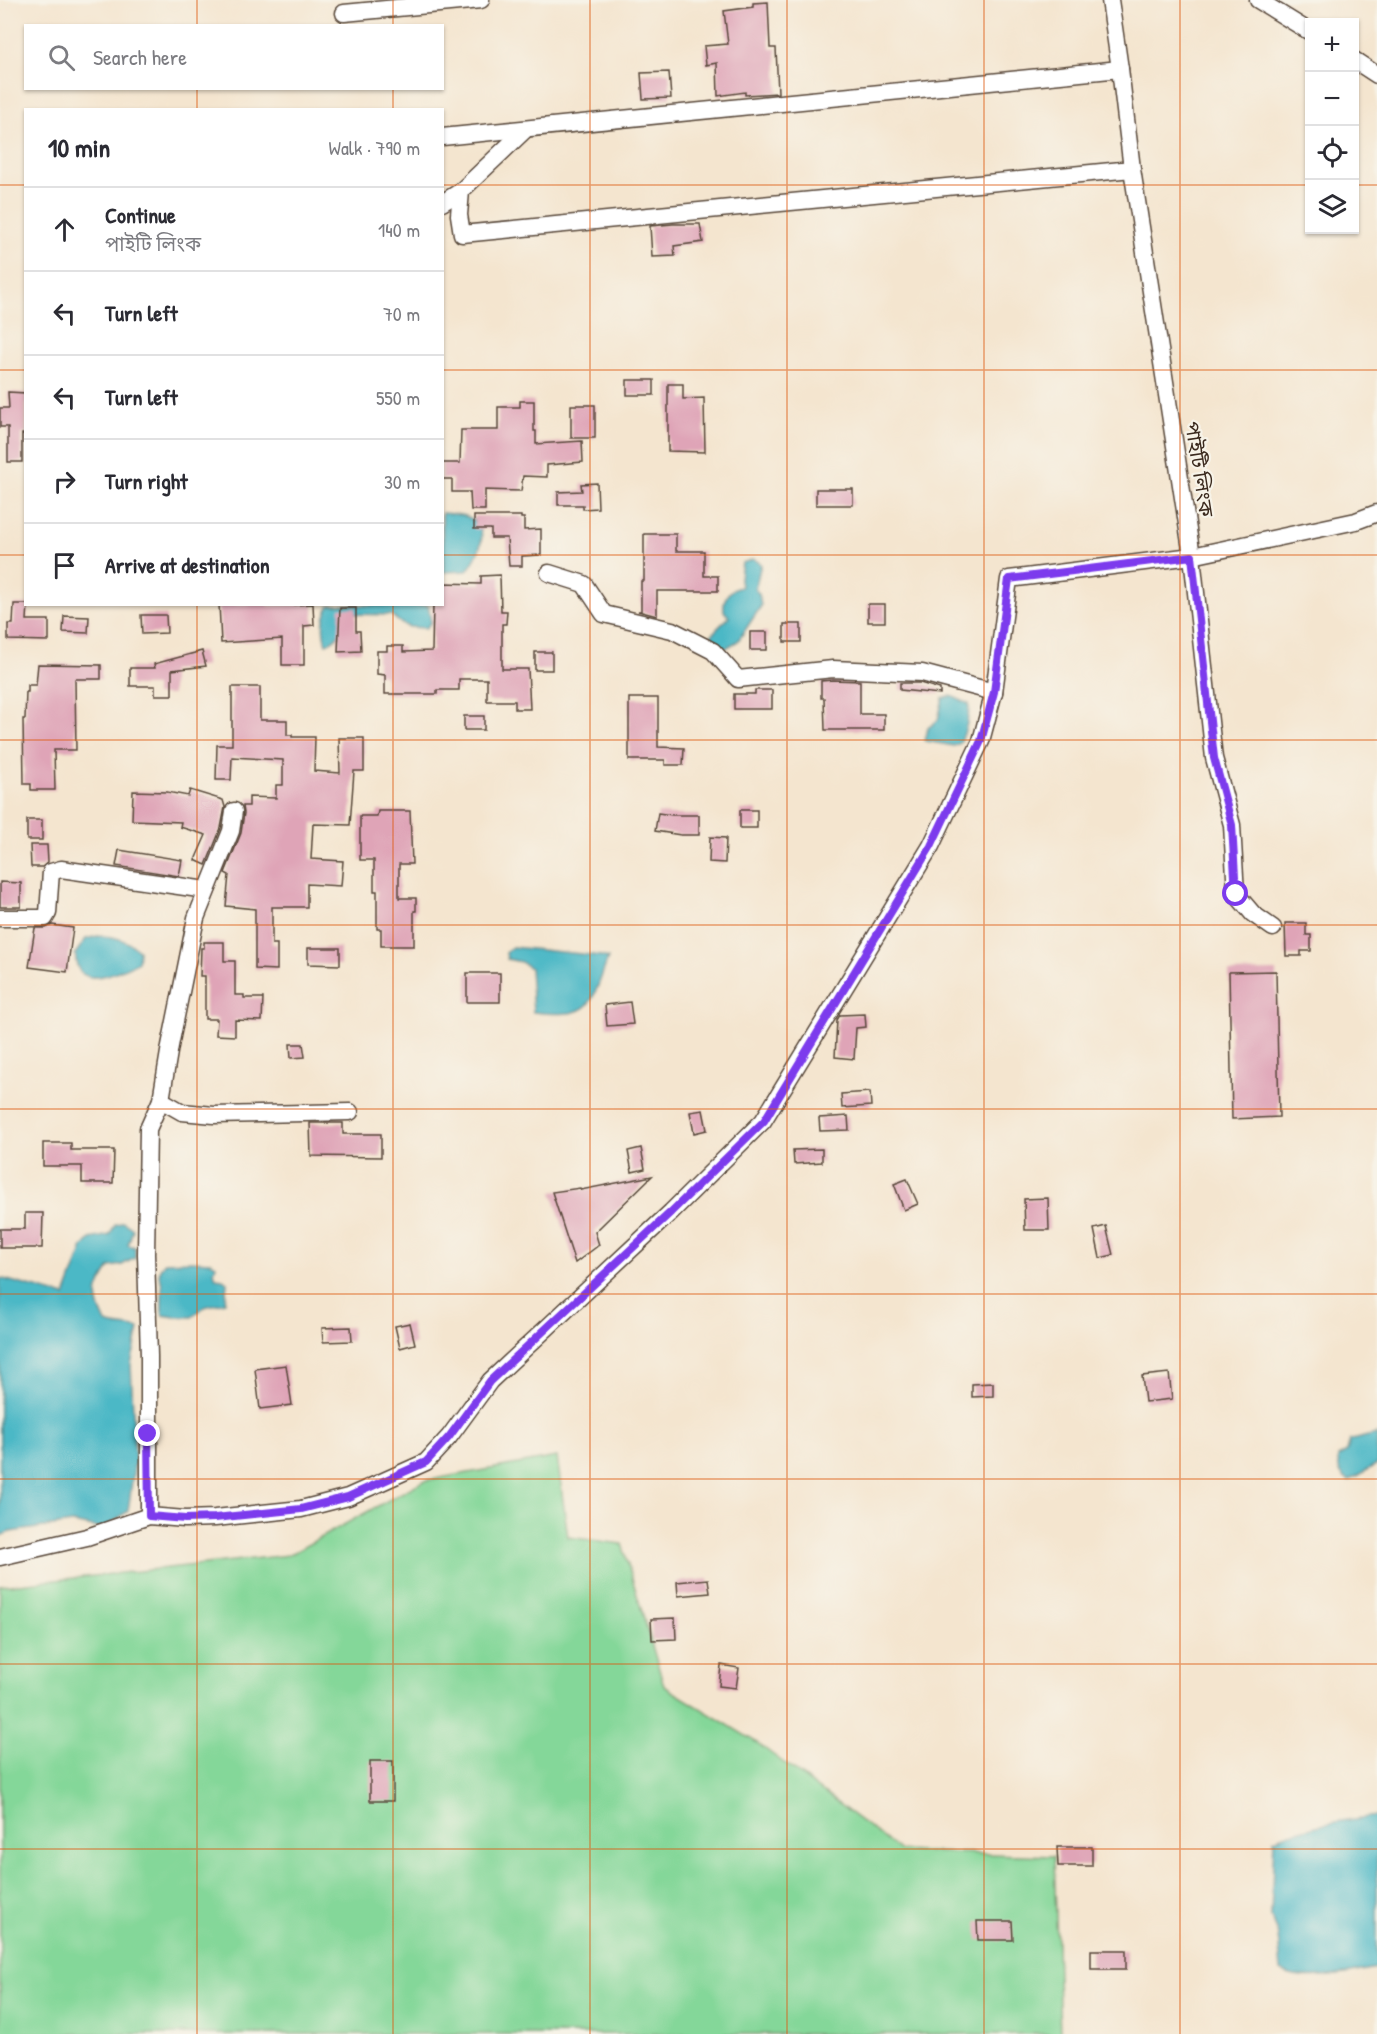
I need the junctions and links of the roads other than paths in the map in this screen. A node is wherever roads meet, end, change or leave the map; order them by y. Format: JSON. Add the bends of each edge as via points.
{"nodes":[{"id":1,"x":481,"y":0,"type":"edge"},
{"id":2,"x":1110,"y":0,"type":"edge"},
{"id":3,"x":1258,"y":0,"type":"edge"},
{"id":4,"x":344,"y":13,"type":"dead end"},
{"id":5,"x":1305,"y":29,"type":"edge"},
{"id":6,"x":1359,"y":63,"type":"edge"},
{"id":7,"x":1120,"y":69,"type":"junction"},
{"id":8,"x":1377,"y":75,"type":"edge"},
{"id":9,"x":526,"y":129,"type":"junction"},
{"id":10,"x":444,"y":137,"type":"edge"},
{"id":11,"x":1132,"y":169,"type":"junction"},
{"id":12,"x":461,"y":190,"type":"junction"},
{"id":13,"x":444,"y":202,"type":"edge"},
{"id":14,"x":1377,"y":513,"type":"edge"},
{"id":15,"x":1192,"y":556,"type":"junction"},
{"id":16,"x":549,"y":573,"type":"dead end"},
{"id":17,"x":994,"y":692,"type":"junction"},
{"id":18,"x":234,"y":811,"type":"dead end"},
{"id":19,"x":206,"y":890,"type":"junction"},
{"id":20,"x":0,"y":918,"type":"edge"},
{"id":21,"x":1273,"y":928,"type":"dead end"},
{"id":22,"x":161,"y":1100,"type":"junction"},
{"id":23,"x":350,"y":1112,"type":"dead end"},
{"id":24,"x":149,"y":1516,"type":"junction"},
{"id":25,"x":0,"y":1557,"type":"edge"}],
"edges":[{"from":1,"to":4,"type":"street"},
{"from":2,"to":7,"type":"street","name":"পাইটি লিংক"},
{"from":3,"to":5,"type":"street"},
{"from":6,"to":8,"type":"street"},
{"from":7,"to":9,"type":"street"},
{"from":7,"to":11,"type":"street","name":"পাইটি লিংক"},
{"from":9,"to":10,"type":"street"},
{"from":9,"to":12,"type":"street"},
{"from":11,"to":12,"type":"street","via":[[462,234]]},
{"from":11,"to":15,"type":"street","name":"পাইটি লিংক"},
{"from":12,"to":13,"type":"street"},
{"from":14,"to":15,"type":"street"},
{"from":15,"to":17,"type":"street","via":[[1009,579]]},
{"from":15,"to":21,"type":"street","name":"পাইটি লিংক","via":[[1214,758],[1232,825],[1236,894],[1253,914]]},
{"from":16,"to":17,"type":"street","via":[[584,584],[604,614],[672,630],[713,651],[738,679],[833,669],[922,673]]},
{"from":17,"to":24,"type":"street","via":[[981,741],[931,846],[764,1121],[490,1381],[426,1462],[348,1497],[301,1509],[215,1518]]},
{"from":18,"to":19,"type":"street","via":[[231,831]]},
{"from":19,"to":20,"type":"street","via":[[61,869],[51,872],[45,918]]},
{"from":19,"to":22,"type":"street","via":[[196,918]]},
{"from":22,"to":23,"type":"street","via":[[182,1112],[214,1115]]},
{"from":22,"to":24,"type":"street","via":[[148,1129],[146,1180]]},
{"from":24,"to":25,"type":"street","via":[[87,1537]]}]}
